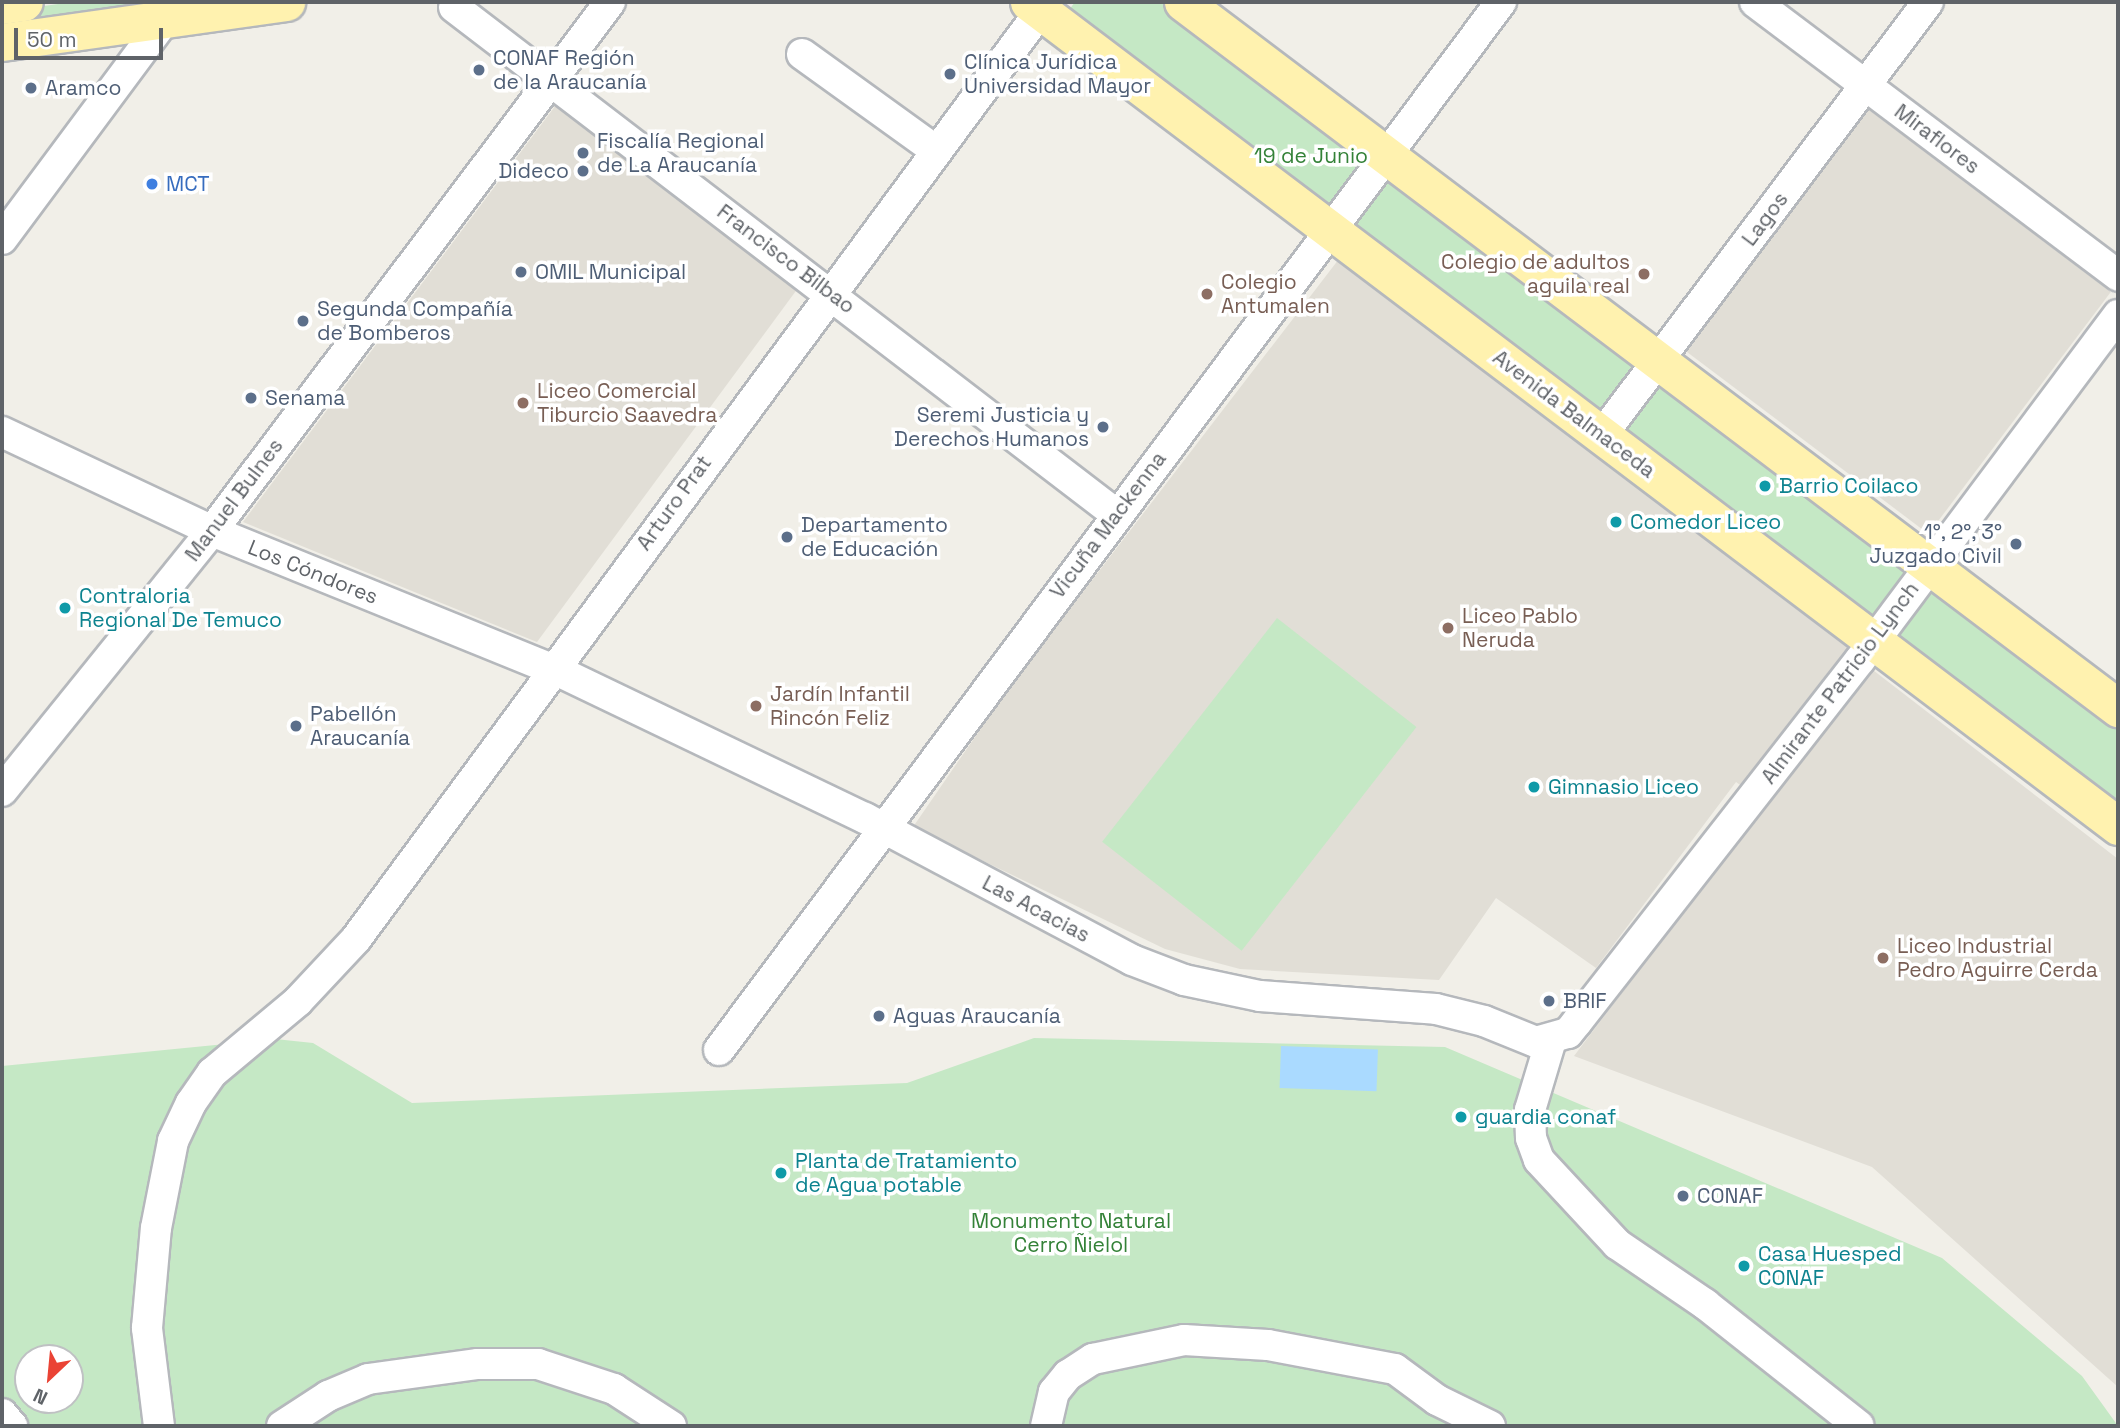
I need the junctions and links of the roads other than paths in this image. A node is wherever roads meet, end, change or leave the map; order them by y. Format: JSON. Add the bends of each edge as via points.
{"nodes":[{"id":1,"x":24,"y":2,"type":"edge"},
{"id":2,"x":286,"y":2,"type":"edge"},
{"id":3,"x":610,"y":2,"type":"edge"},
{"id":4,"x":1183,"y":2,"type":"edge"},
{"id":5,"x":1500,"y":2,"type":"edge"},
{"id":6,"x":1755,"y":2,"type":"edge"},
{"id":7,"x":1928,"y":2,"type":"edge"},
{"id":8,"x":1039,"y":4,"type":"edge"},
{"id":9,"x":2,"y":5,"type":"edge"},
{"id":10,"x":454,"y":7,"type":"dead end"},
{"id":11,"x":188,"y":10,"type":"edge"},
{"id":12,"x":2,"y":42,"type":"edge"},
{"id":13,"x":802,"y":54,"type":"dead end"},
{"id":14,"x":549,"y":81,"type":"junction"},
{"id":15,"x":1866,"y":85,"type":"junction"},
{"id":16,"x":935,"y":150,"type":"junction"},
{"id":17,"x":1385,"y":152,"type":"junction"},
{"id":18,"x":1328,"y":228,"type":"junction"},
{"id":19,"x":2,"y":239,"type":"edge"},
{"id":20,"x":2118,"y":276,"type":"edge"},
{"id":21,"x":829,"y":292,"type":"junction"},
{"id":22,"x":2118,"y":315,"type":"edge"},
{"id":23,"x":1660,"y":359,"type":"junction"},
{"id":24,"x":2,"y":432,"type":"edge"},
{"id":25,"x":1602,"y":435,"type":"junction"},
{"id":26,"x":1116,"y":513,"type":"junction"},
{"id":27,"x":212,"y":531,"type":"junction"},
{"id":28,"x":1931,"y":564,"type":"junction"},
{"id":29,"x":1874,"y":641,"type":"junction"},
{"id":30,"x":552,"y":669,"type":"junction"},
{"id":31,"x":2118,"y":708,"type":"edge"},
{"id":32,"x":2,"y":791,"type":"edge"},
{"id":33,"x":2118,"y":826,"type":"edge"},
{"id":34,"x":884,"y":828,"type":"junction"},
{"id":35,"x":1551,"y":1040,"type":"junction"},
{"id":36,"x":719,"y":1050,"type":"dead end"},
{"id":37,"x":2,"y":1414,"type":"edge"},
{"id":38,"x":12,"y":1426,"type":"edge"},
{"id":39,"x":159,"y":1426,"type":"edge"},
{"id":40,"x":282,"y":1426,"type":"edge"},
{"id":41,"x":671,"y":1426,"type":"edge"},
{"id":42,"x":1046,"y":1426,"type":"edge"},
{"id":43,"x":1490,"y":1426,"type":"edge"},
{"id":44,"x":1859,"y":1426,"type":"edge"}],
"edges":[{"from":1,"to":9,"type":"main road"},
{"from":2,"to":11,"type":"main road"},
{"from":3,"to":14,"type":"street","name":"Manuel Bulnes"},
{"from":4,"to":17,"type":"main road"},
{"from":5,"to":17,"type":"street","name":"Vicuña Mackenna"},
{"from":6,"to":15,"type":"street","name":"Miraflores"},
{"from":7,"to":15,"type":"street","name":"Lagos"},
{"from":8,"to":16,"type":"street","name":"Arturo Prat"},
{"from":8,"to":18,"type":"main road","name":"Avenida Balmaceda"},
{"from":10,"to":14,"type":"street","name":"Francisco Bilbao"},
{"from":11,"to":12,"type":"main road"},
{"from":11,"to":19,"type":"street"},
{"from":13,"to":16,"type":"street"},
{"from":14,"to":21,"type":"street","name":"Francisco Bilbao"},
{"from":14,"to":27,"type":"street","name":"Manuel Bulnes"},
{"from":15,"to":20,"type":"street","name":"Miraflores"},
{"from":15,"to":23,"type":"street","name":"Lagos"},
{"from":16,"to":21,"type":"street","name":"Arturo Prat"},
{"from":17,"to":18,"type":"street","name":"Vicuña Mackenna"},
{"from":17,"to":23,"type":"main road"},
{"from":18,"to":25,"type":"main road","name":"Avenida Balmaceda"},
{"from":18,"to":26,"type":"street","name":"Vicuña Mackenna"},
{"from":21,"to":26,"type":"street","name":"Francisco Bilbao"},
{"from":21,"to":30,"type":"street","name":"Arturo Prat"},
{"from":22,"to":28,"type":"street","name":"Almirante Patricio Lynch"},
{"from":23,"to":25,"type":"street","name":"Lagos"},
{"from":23,"to":28,"type":"main road"},
{"from":24,"to":27,"type":"street","name":"Los Cóndores"},
{"from":25,"to":29,"type":"main road","name":"Avenida Balmaceda"},
{"from":26,"to":34,"type":"street","name":"Vicuña Mackenna"},
{"from":27,"to":30,"type":"street","name":"Los Cóndores"},
{"from":27,"to":32,"type":"street","name":"Manuel Bulnes"},
{"from":28,"to":29,"type":"street","name":"Almirante Patricio Lynch"},
{"from":28,"to":31,"type":"main road"},
{"from":29,"to":33,"type":"main road","name":"Avenida Balmaceda"},
{"from":29,"to":35,"type":"street","name":"Almirante Patricio Lynch","via":[[1577,1023]]},
{"from":30,"to":34,"type":"street","name":"Las Acacias"},
{"from":30,"to":39,"type":"street","name":"Arturo Prat","via":[[356,939],[298,1001],[212,1073],[173,1141],[156,1228],[147,1328]]},
{"from":34,"to":35,"type":"street","name":"Las Acacias","via":[[1132,960],[1184,980],[1260,996],[1436,1009],[1484,1021],[1536,1042]]},
{"from":34,"to":36,"type":"street","name":"Vicuña Mackenna"},
{"from":35,"to":44,"type":"street","via":[[1530,1110],[1539,1160],[1617,1244],[1705,1304]]},
{"from":37,"to":38,"type":"street"},
{"from":40,"to":41,"type":"street","via":[[328,1396],[368,1379],[478,1364],[538,1364],[614,1389]]},
{"from":42,"to":43,"type":"street","via":[[1054,1392],[1068,1375],[1093,1359],[1184,1340],[1268,1345],[1395,1369],[1437,1400]]}]}
